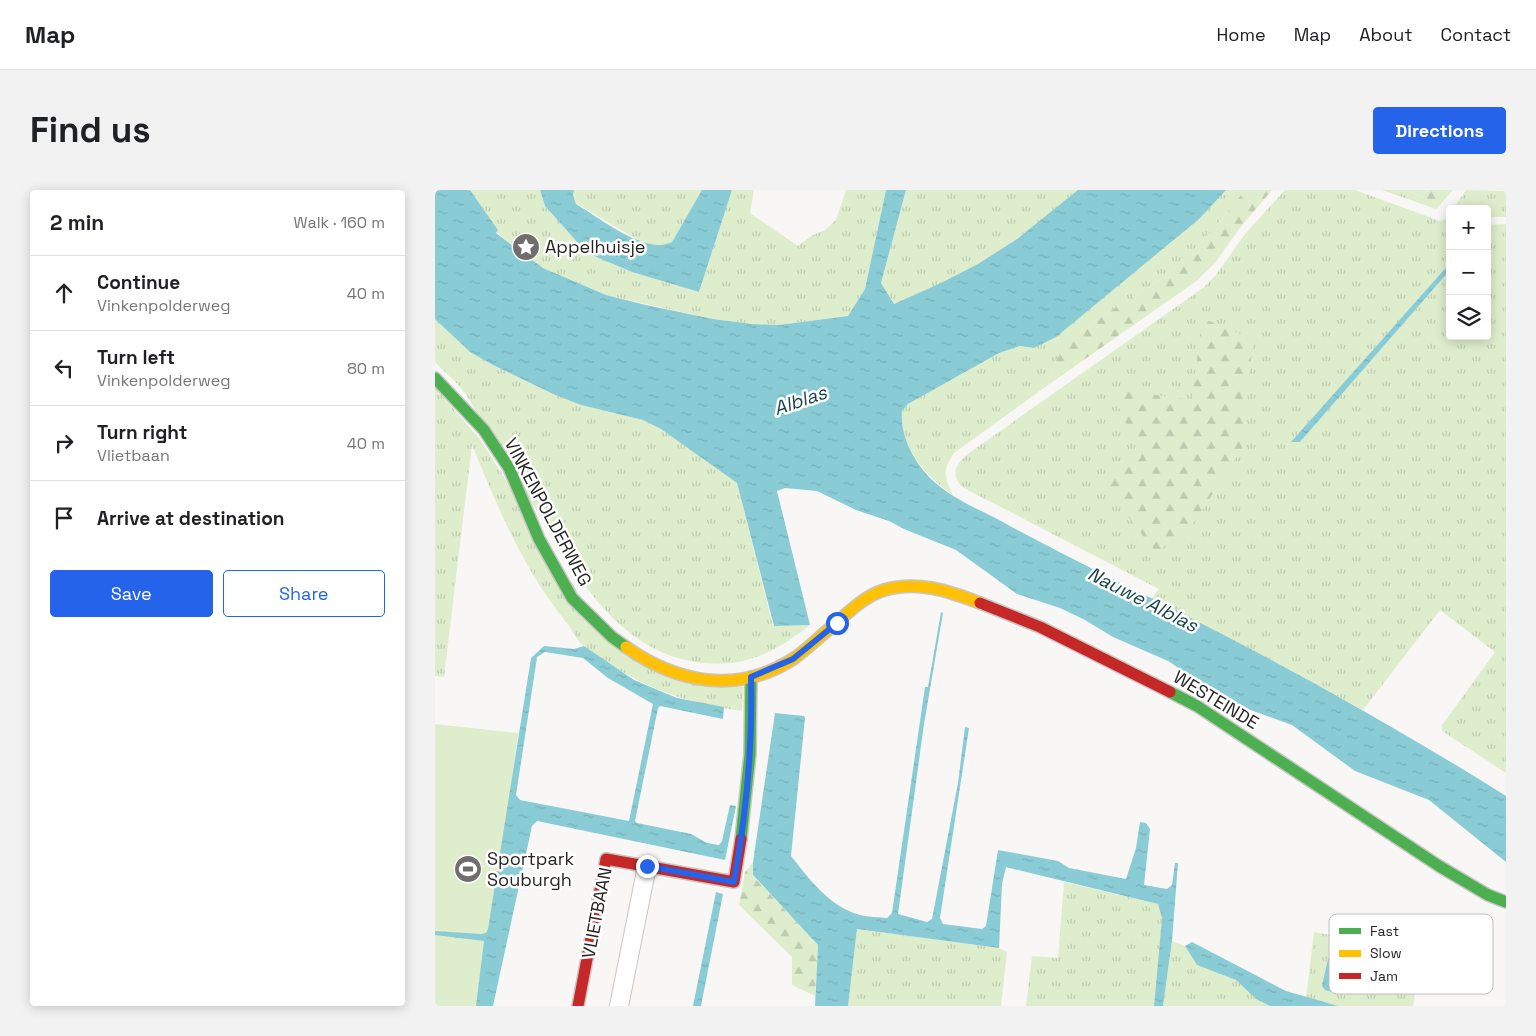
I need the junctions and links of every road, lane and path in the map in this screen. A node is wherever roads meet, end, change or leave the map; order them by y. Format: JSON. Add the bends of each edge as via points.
{"nodes":[{"id":1,"x":435,"y":378,"type":"edge"},
{"id":2,"x":884,"y":590,"type":"joint"},
{"id":3,"x":751,"y":677,"type":"junction"},
{"id":4,"x":647,"y":866,"type":"junction"},
{"id":5,"x":1506,"y":902,"type":"edge"},
{"id":6,"x":579,"y":1006,"type":"edge"},
{"id":7,"x":619,"y":1006,"type":"edge"}],
"edges":[{"from":1,"to":3,"type":"street","name":"VINKENPOLDERWEG","via":[[484,430],[509,468],[539,539],[572,598],[612,637],[645,660],[678,675],[726,682]]},
{"from":2,"to":3,"type":"street","name":"VINKENPOLDERWEG","via":[[868,597],[793,659]]},
{"from":2,"to":5,"type":"street","name":"WESTEINDE","via":[[916,585],[952,592],[1040,627],[1197,706],[1439,866]]},
{"from":3,"to":4,"type":"street","name":"VLIETBAAN","via":[[752,719],[734,882]]},
{"from":4,"to":6,"type":"street","name":"VLIETBAAN","via":[[606,859]]},
{"from":4,"to":7,"type":"street"}]}
